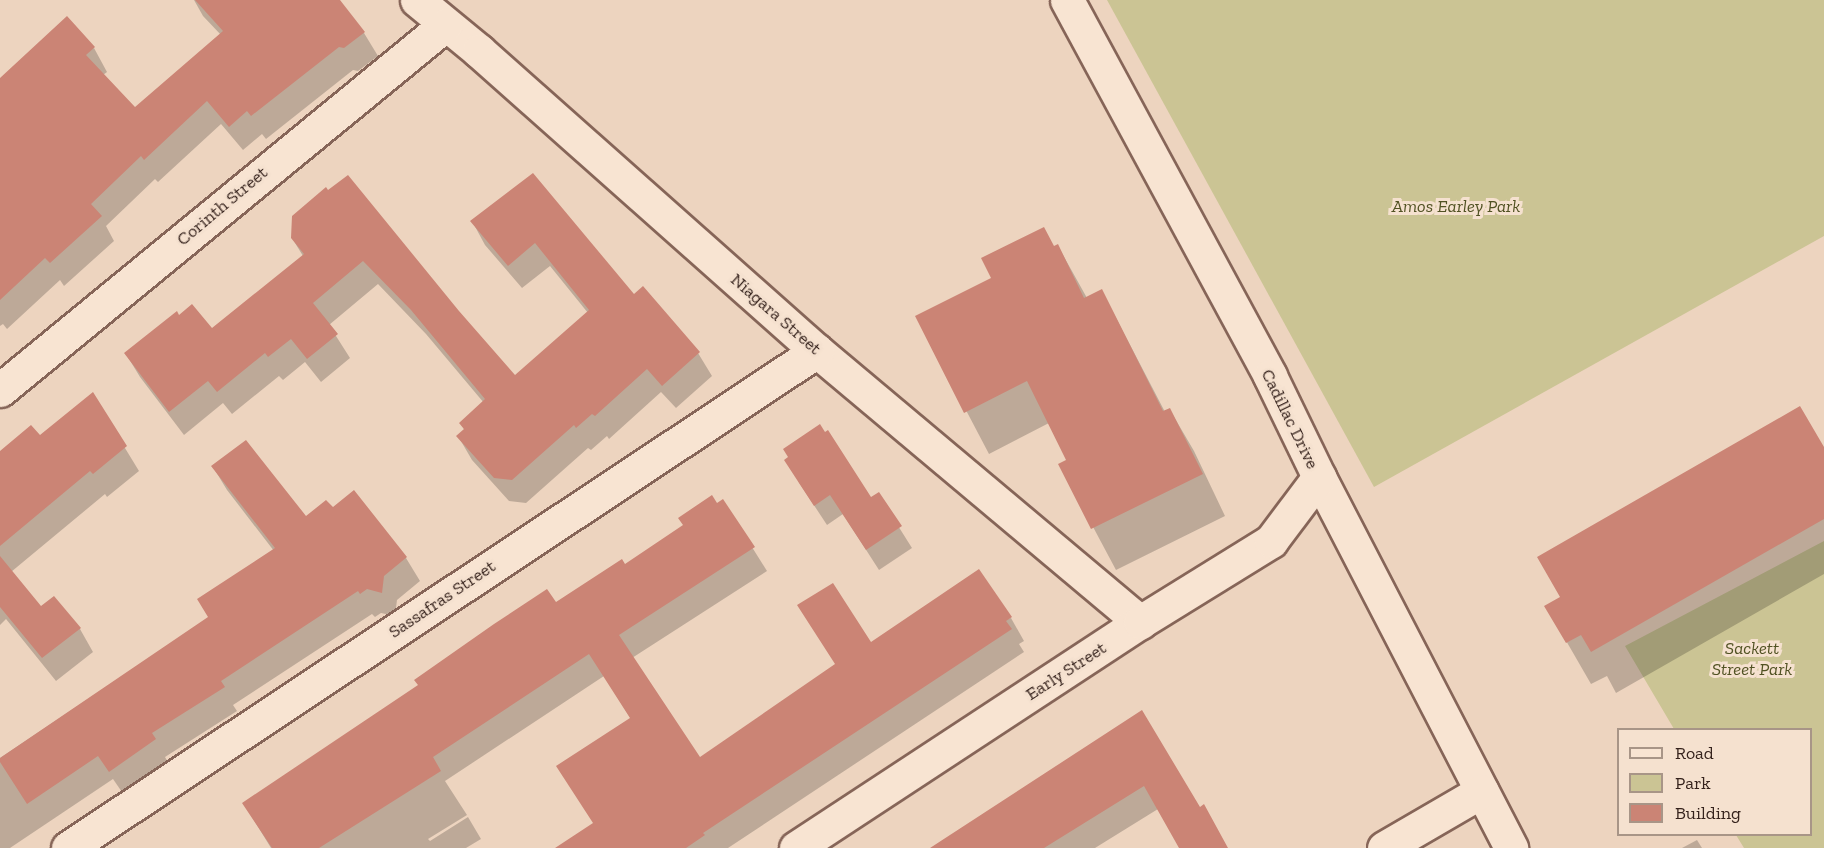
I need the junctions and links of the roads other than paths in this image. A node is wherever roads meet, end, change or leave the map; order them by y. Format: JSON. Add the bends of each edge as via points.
{"nodes":[{"id":1,"x":417,"y":0,"type":"edge"},
{"id":2,"x":1067,"y":0,"type":"edge"},
{"id":3,"x":445,"y":25,"type":"junction"},
{"id":4,"x":817,"y":351,"type":"junction"},
{"id":5,"x":0,"y":390,"type":"edge"},
{"id":6,"x":1319,"y":477,"type":"junction"},
{"id":7,"x":1140,"y":622,"type":"junction"},
{"id":8,"x":1482,"y":791,"type":"junction"},
{"id":9,"x":1509,"y":844,"type":"edge"},
{"id":10,"x":68,"y":848,"type":"edge"},
{"id":11,"x":796,"y":848,"type":"edge"},
{"id":12,"x":1384,"y":848,"type":"edge"}],
"edges":[{"from":1,"to":3,"type":"street","name":"Niagara Street"},
{"from":2,"to":6,"type":"street","name":"Cadillac Drive","via":[[1270,376]]},
{"from":3,"to":4,"type":"street","name":"Niagara Street"},
{"from":3,"to":5,"type":"street","name":"Corinth Street"},
{"from":4,"to":7,"type":"street","name":"Niagara Street"},
{"from":4,"to":10,"type":"street","name":"Sassafras Street"},
{"from":6,"to":7,"type":"street","name":"Early Street","via":[[1271,541]]},
{"from":6,"to":8,"type":"street","name":"Cadillac Drive"},
{"from":7,"to":11,"type":"street","name":"Early Street"},
{"from":8,"to":9,"type":"street","name":"Cadillac Drive"},
{"from":8,"to":12,"type":"street"}]}
